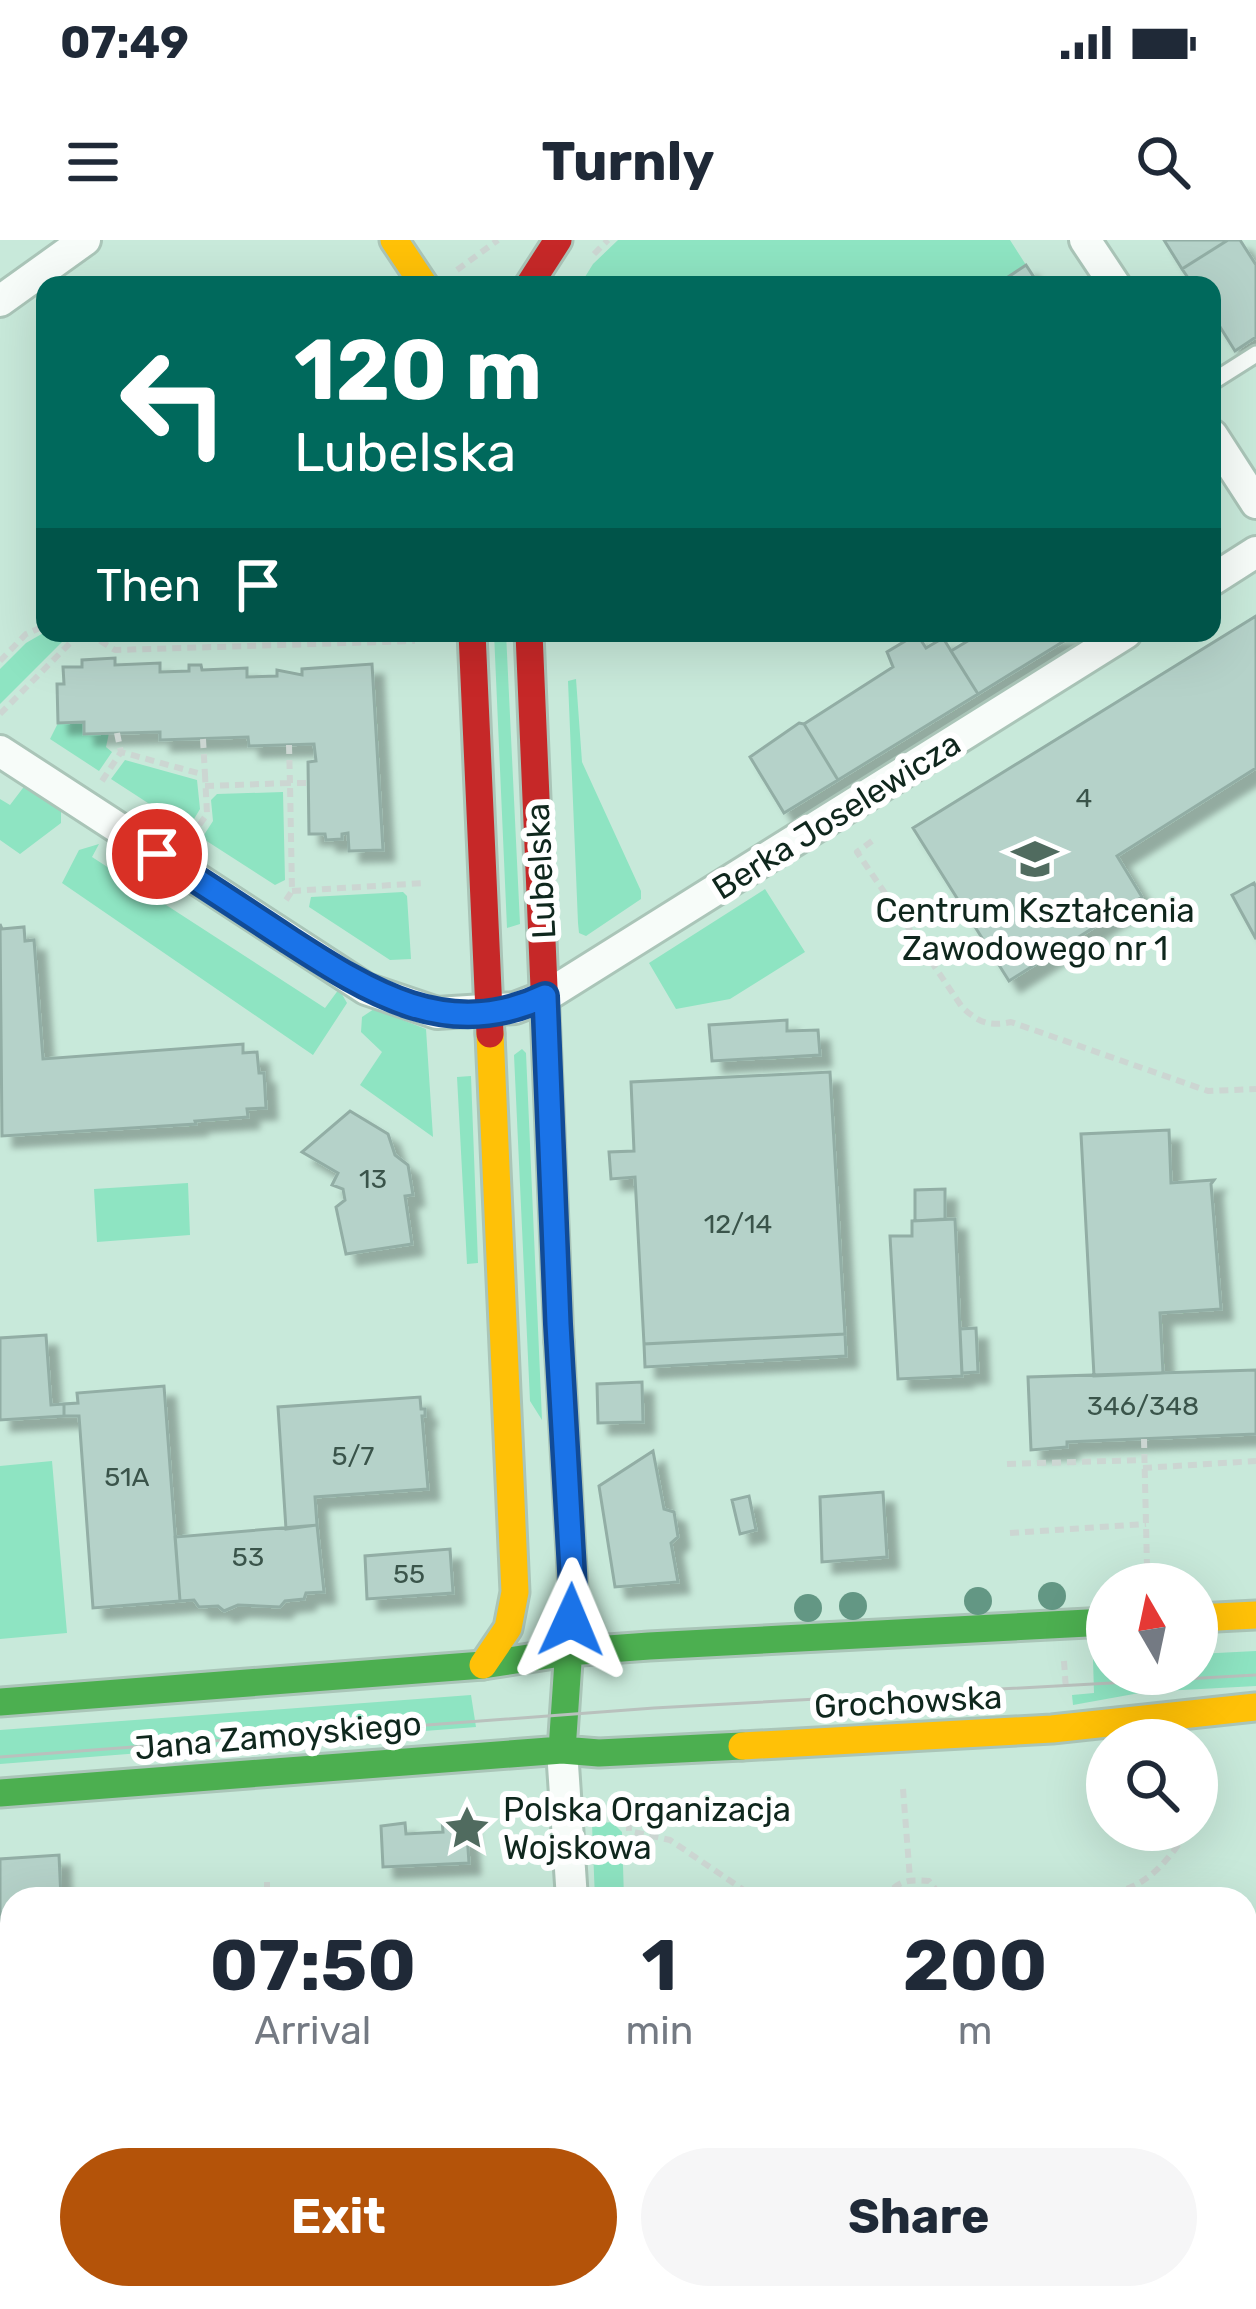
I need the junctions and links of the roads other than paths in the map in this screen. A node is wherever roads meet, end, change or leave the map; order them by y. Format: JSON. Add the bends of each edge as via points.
{"nodes":[{"id":1,"x":86,"y":240,"type":"edge"},
{"id":2,"x":394,"y":240,"type":"edge"},
{"id":3,"x":558,"y":240,"type":"edge"},
{"id":4,"x":1085,"y":240,"type":"edge"},
{"id":5,"x":36,"y":276,"type":"edge"},
{"id":6,"x":36,"y":276,"type":"edge"},
{"id":7,"x":418,"y":276,"type":"edge"},
{"id":8,"x":533,"y":276,"type":"edge"},
{"id":9,"x":1108,"y":276,"type":"edge"},
{"id":10,"x":0,"y":302,"type":"edge"},
{"id":11,"x":1256,"y":354,"type":"edge"},
{"id":12,"x":1221,"y":376,"type":"edge"},
{"id":13,"x":1221,"y":449,"type":"edge"},
{"id":14,"x":1256,"y":502,"type":"edge"},
{"id":15,"x":1256,"y":552,"type":"edge"},
{"id":16,"x":1221,"y":574,"type":"edge"},
{"id":17,"x":472,"y":642,"type":"edge"},
{"id":18,"x":529,"y":642,"type":"edge"},
{"id":19,"x":1112,"y":642,"type":"edge"},
{"id":20,"x":0,"y":751,"type":"edge"},
{"id":21,"x":545,"y":996,"type":"junction"},
{"id":22,"x":489,"y":1012,"type":"junction"},
{"id":23,"x":1256,"y":1615,"type":"edge"},
{"id":24,"x":1218,"y":1617,"type":"edge"},
{"id":25,"x":1086,"y":1623,"type":"edge"},
{"id":26,"x":568,"y":1652,"type":"junction"},
{"id":27,"x":483,"y":1666,"type":"junction"},
{"id":28,"x":0,"y":1702,"type":"edge"},
{"id":29,"x":1256,"y":1707,"type":"edge"},
{"id":30,"x":562,"y":1750,"type":"junction"},
{"id":31,"x":0,"y":1793,"type":"edge"},
{"id":32,"x":571,"y":1887,"type":"edge"}],
"edges":[{"from":1,"to":6,"type":"street"},
{"from":2,"to":7,"type":"main road"},
{"from":3,"to":8,"type":"main road"},
{"from":4,"to":9,"type":"street"},
{"from":5,"to":10,"type":"street"},
{"from":11,"to":12,"type":"lane"},
{"from":13,"to":14,"type":"street"},
{"from":15,"to":16,"type":"street"},
{"from":17,"to":22,"type":"main road","name":"Lubelska"},
{"from":18,"to":21,"type":"main road","name":"Lubelska"},
{"from":19,"to":21,"type":"street","name":"Berka Joselewicza"},
{"from":20,"to":22,"type":"street","via":[[366,989],[437,1013]]},
{"from":21,"to":22,"type":"street","name":"Berka Joselewicza"},
{"from":21,"to":26,"type":"main road","name":"Lubelska","via":[[556,1442],[573,1588]]},
{"from":22,"to":27,"type":"main road","name":"Lubelska","via":[[518,1445],[514,1592],[508,1628]]},
{"from":23,"to":24,"type":"main road"},
{"from":25,"to":26,"type":"main road","name":"Grochowska"},
{"from":26,"to":27,"type":"main road","name":"Grochowska"},
{"from":26,"to":30,"type":"main road","name":"Lubelska"},
{"from":27,"to":28,"type":"main road","name":"Jana Zamoyskiego"},
{"from":29,"to":30,"type":"main road","name":"Grochowska","via":[[1052,1729]]},
{"from":30,"to":31,"type":"main road","name":"Jana Zamoyskiego"},
{"from":30,"to":32,"type":"street","name":"Lubelska"}]}
